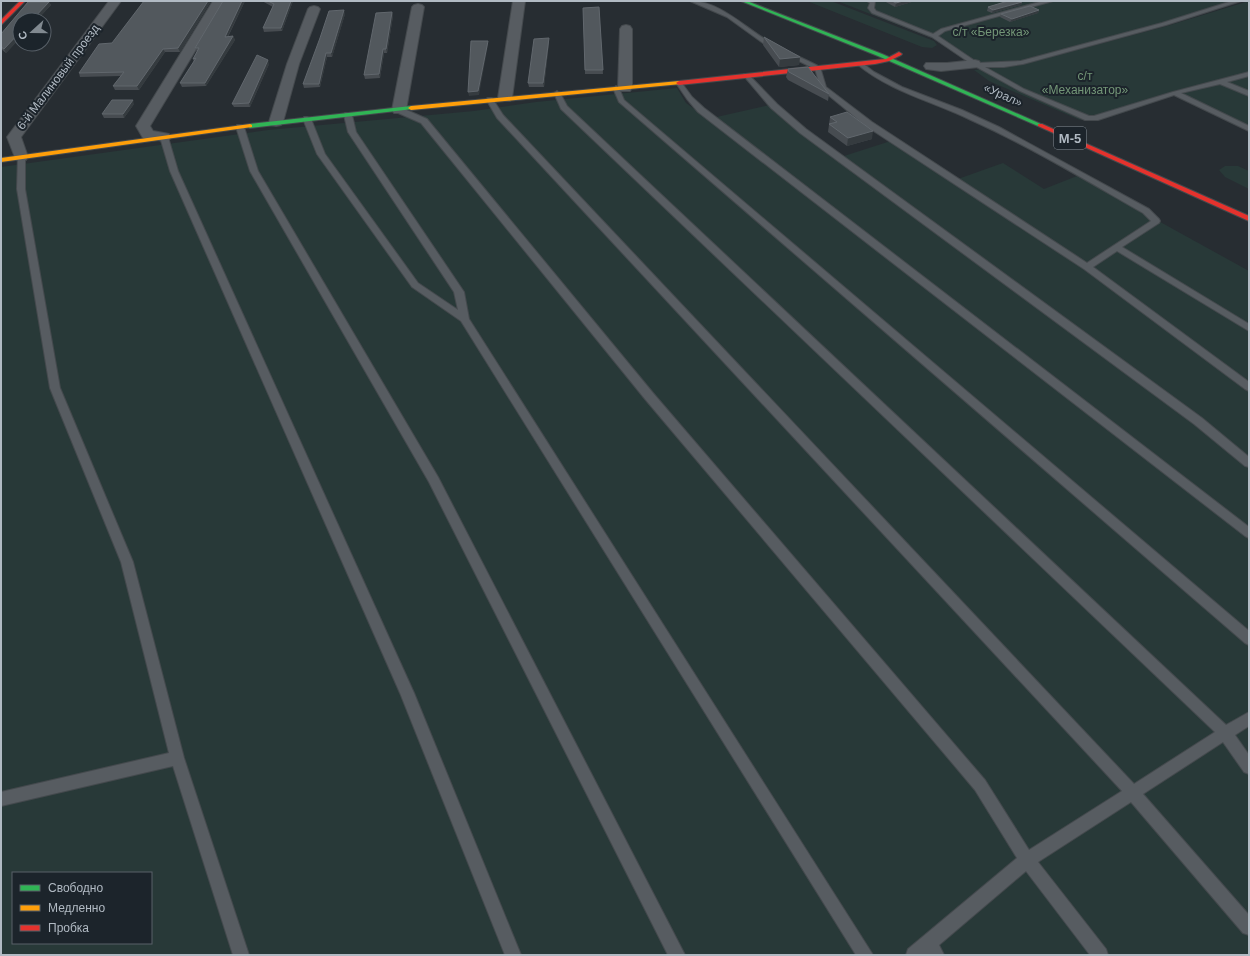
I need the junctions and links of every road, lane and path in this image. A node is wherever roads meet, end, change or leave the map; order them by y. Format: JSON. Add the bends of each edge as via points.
{"nodes":[{"id":1,"x":23,"y":1,"type":"edge"},
{"id":2,"x":114,"y":1,"type":"edge"},
{"id":3,"x":219,"y":1,"type":"edge"},
{"id":4,"x":519,"y":1,"type":"edge"},
{"id":5,"x":693,"y":1,"type":"edge"},
{"id":6,"x":743,"y":1,"type":"edge"},
{"id":7,"x":758,"y":1,"type":"edge"},
{"id":8,"x":872,"y":1,"type":"edge"},
{"id":9,"x":1050,"y":1,"type":"edge"},
{"id":10,"x":1238,"y":1,"type":"edge"},
{"id":11,"x":418,"y":7,"type":"dead end"},
{"id":12,"x":314,"y":9,"type":"dead end"},
{"id":13,"x":1,"y":23,"type":"edge"},
{"id":14,"x":626,"y":29,"type":"dead end"},
{"id":15,"x":934,"y":36,"type":"junction"},
{"id":16,"x":854,"y":44,"type":"junction"},
{"id":17,"x":899,"y":54,"type":"junction"},
{"id":18,"x":889,"y":59,"type":"junction"},
{"id":19,"x":863,"y":63,"type":"junction"},
{"id":20,"x":975,"y":64,"type":"junction"},
{"id":21,"x":930,"y":66,"type":"joint"},
{"id":22,"x":818,"y":68,"type":"junction"},
{"id":23,"x":912,"y":69,"type":"junction"},
{"id":24,"x":1249,"y":74,"type":"edge"},
{"id":25,"x":746,"y":75,"type":"junction"},
{"id":26,"x":1220,"y":81,"type":"junction"},
{"id":27,"x":678,"y":83,"type":"junction"},
{"id":28,"x":620,"y":88,"type":"junction"},
{"id":29,"x":557,"y":93,"type":"junction"},
{"id":30,"x":1175,"y":93,"type":"junction"},
{"id":31,"x":1249,"y":94,"type":"edge"},
{"id":32,"x":505,"y":98,"type":"junction"},
{"id":33,"x":490,"y":99,"type":"junction"},
{"id":34,"x":399,"y":110,"type":"junction"},
{"id":35,"x":348,"y":115,"type":"junction"},
{"id":36,"x":307,"y":119,"type":"junction"},
{"id":37,"x":276,"y":122,"type":"junction"},
{"id":38,"x":240,"y":127,"type":"junction"},
{"id":39,"x":1249,"y":129,"type":"edge"},
{"id":40,"x":164,"y":137,"type":"junction"},
{"id":41,"x":21,"y":157,"type":"junction"},
{"id":42,"x":1,"y":160,"type":"edge"},
{"id":43,"x":1148,"y":164,"type":"dead end"},
{"id":44,"x":1249,"y":211,"type":"edge"},
{"id":45,"x":1249,"y":219,"type":"edge"},
{"id":46,"x":1116,"y":247,"type":"junction"},
{"id":47,"x":1086,"y":267,"type":"junction"},
{"id":48,"x":464,"y":320,"type":"junction"},
{"id":49,"x":1249,"y":328,"type":"edge"},
{"id":50,"x":1249,"y":387,"type":"edge"},
{"id":51,"x":1249,"y":463,"type":"edge"},
{"id":52,"x":1249,"y":533,"type":"edge"},
{"id":53,"x":1249,"y":639,"type":"edge"},
{"id":54,"x":1249,"y":718,"type":"edge"},
{"id":55,"x":1224,"y":733,"type":"junction"},
{"id":56,"x":177,"y":758,"type":"junction"},
{"id":57,"x":1249,"y":767,"type":"edge"},
{"id":58,"x":1132,"y":792,"type":"junction"},
{"id":59,"x":1,"y":799,"type":"edge"},
{"id":60,"x":1027,"y":860,"type":"junction"},
{"id":61,"x":1249,"y":927,"type":"edge"},
{"id":62,"x":932,"y":949,"type":"edge"},
{"id":63,"x":241,"y":955,"type":"edge"},
{"id":64,"x":513,"y":955,"type":"edge"},
{"id":65,"x":677,"y":955,"type":"edge"},
{"id":66,"x":865,"y":955,"type":"edge"},
{"id":67,"x":914,"y":955,"type":"edge"},
{"id":68,"x":1100,"y":955,"type":"edge"}],
"edges":[{"from":1,"to":13,"type":"main road"},
{"from":2,"to":41,"type":"street","name":"6-й Малиновый проезд","via":[[14,137]]},
{"from":3,"to":40,"type":"street","via":[[143,126],[148,135]]},
{"from":4,"to":32,"type":"street"},
{"from":5,"to":22,"type":"lane","via":[[729,16],[766,42]]},
{"from":6,"to":16,"type":"main road","name":"«Урал»","number":"М-5"},
{"from":7,"to":17,"type":"main road"},
{"from":8,"to":15,"type":"lane","via":[[871,8],[874,12]]},
{"from":9,"to":15,"type":"lane","via":[[943,30]]},
{"from":10,"to":20,"type":"lane","via":[[1021,63]]},
{"from":11,"to":34,"type":"street"},
{"from":12,"to":37,"type":"street","via":[[293,64]]},
{"from":14,"to":28,"type":"street"},
{"from":15,"to":20,"type":"lane"},
{"from":16,"to":18,"type":"main road","name":"«Урал»","number":"М-5"},
{"from":16,"to":19,"type":"street","via":[[865,56]]},
{"from":17,"to":18,"type":"main road"},
{"from":17,"to":21,"type":"main road"},
{"from":18,"to":19,"type":"main road"},
{"from":18,"to":23,"type":"main road","name":"«Урал»","number":"М-5"},
{"from":19,"to":22,"type":"main road"},
{"from":19,"to":23,"type":"street","via":[[890,64]]},
{"from":19,"to":46,"type":"lane","via":[[872,74],[909,93],[956,110],[1023,142],[1146,211],[1156,221]]},
{"from":20,"to":21,"type":"street","via":[[953,73]]},
{"from":20,"to":30,"type":"lane","via":[[1036,97],[1091,119]]},
{"from":22,"to":25,"type":"main road"},
{"from":22,"to":47,"type":"lane","via":[[823,88],[869,124]]},
{"from":23,"to":45,"type":"main road","name":"«Урал»","number":"М-5"},
{"from":24,"to":26,"type":"lane"},
{"from":25,"to":27,"type":"main road"},
{"from":25,"to":51,"type":"lane","via":[[774,106],[802,131],[1198,421]]},
{"from":26,"to":30,"type":"lane"},
{"from":26,"to":31,"type":"lane"},
{"from":27,"to":28,"type":"main road"},
{"from":27,"to":52,"type":"lane","via":[[701,110]]},
{"from":28,"to":29,"type":"main road"},
{"from":28,"to":53,"type":"lane","via":[[621,101]]},
{"from":29,"to":32,"type":"main road"},
{"from":29,"to":55,"type":"lane","via":[[564,107]]},
{"from":30,"to":39,"type":"lane"},
{"from":32,"to":33,"type":"main road"},
{"from":33,"to":34,"type":"main road"},
{"from":33,"to":58,"type":"lane","via":[[500,116]]},
{"from":34,"to":35,"type":"main road"},
{"from":34,"to":60,"type":"lane","via":[[424,121],[649,396],[980,785]]},
{"from":35,"to":36,"type":"main road"},
{"from":35,"to":48,"type":"lane","via":[[352,132],[459,292]]},
{"from":36,"to":37,"type":"main road"},
{"from":36,"to":48,"type":"lane","via":[[322,154],[415,285]]},
{"from":37,"to":38,"type":"main road"},
{"from":38,"to":40,"type":"main road"},
{"from":38,"to":65,"type":"lane","via":[[254,171],[434,480]]},
{"from":40,"to":41,"type":"main road"},
{"from":40,"to":64,"type":"lane","via":[[174,171],[407,693]]},
{"from":41,"to":42,"type":"main road"},
{"from":41,"to":56,"type":"lane","via":[[21,189],[55,388],[127,562]]},
{"from":43,"to":44,"type":"main road"},
{"from":46,"to":47,"type":"lane"},
{"from":46,"to":49,"type":"lane"},
{"from":47,"to":50,"type":"lane"},
{"from":48,"to":66,"type":"lane"},
{"from":54,"to":55,"type":"lane"},
{"from":55,"to":57,"type":"lane"},
{"from":55,"to":58,"type":"lane"},
{"from":56,"to":59,"type":"lane"},
{"from":56,"to":63,"type":"lane"},
{"from":58,"to":60,"type":"lane"},
{"from":58,"to":61,"type":"lane"},
{"from":60,"to":62,"type":"lane"},
{"from":60,"to":68,"type":"lane"},
{"from":62,"to":67,"type":"lane"}]}
